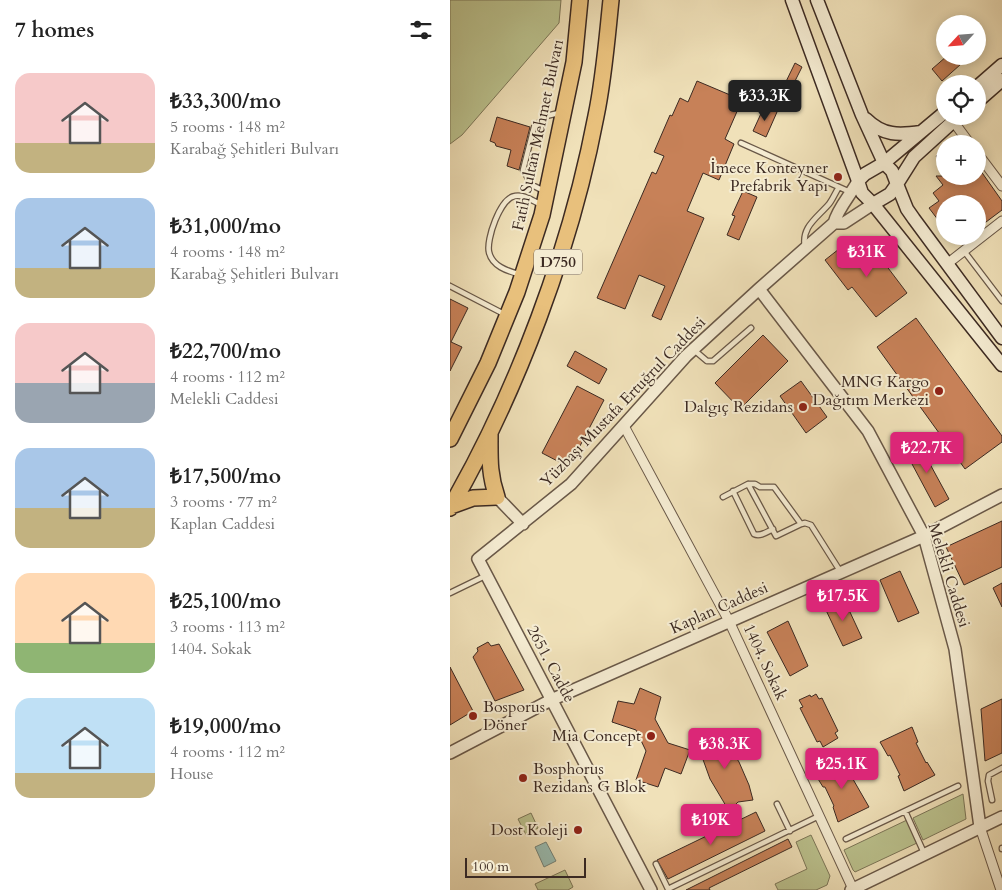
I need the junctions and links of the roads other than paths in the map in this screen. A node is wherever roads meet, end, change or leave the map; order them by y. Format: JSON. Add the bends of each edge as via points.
{"nodes":[{"id":1,"x":580,"y":0,"type":"edge"},
{"id":2,"x":611,"y":0,"type":"edge"},
{"id":3,"x":618,"y":0,"type":"edge"},
{"id":4,"x":792,"y":0,"type":"edge"},
{"id":5,"x":816,"y":0,"type":"edge"},
{"id":6,"x":609,"y":20,"type":"junction"},
{"id":7,"x":1002,"y":65,"type":"edge"},
{"id":8,"x":986,"y":79,"type":"edge"},
{"id":9,"x":1002,"y":80,"type":"edge"},
{"id":10,"x":986,"y":94,"type":"edge"},
{"id":11,"x":563,"y":112,"type":"junction"},
{"id":12,"x":862,"y":115,"type":"junction"},
{"id":13,"x":936,"y":125,"type":"edge"},
{"id":14,"x":944,"y":125,"type":"edge"},
{"id":15,"x":921,"y":132,"type":"junction"},
{"id":16,"x":741,"y":144,"type":"dead end"},
{"id":17,"x":884,"y":163,"type":"junction"},
{"id":18,"x":986,"y":165,"type":"edge"},
{"id":19,"x":897,"y":184,"type":"junction"},
{"id":20,"x":1002,"y":186,"type":"edge"},
{"id":21,"x":838,"y":187,"type":"junction"},
{"id":22,"x":855,"y":187,"type":"junction"},
{"id":23,"x":545,"y":199,"type":"junction"},
{"id":24,"x":873,"y":204,"type":"junction"},
{"id":25,"x":1002,"y":221,"type":"edge"},
{"id":26,"x":834,"y":223,"type":"junction"},
{"id":27,"x":805,"y":249,"type":"junction"},
{"id":28,"x":964,"y":251,"type":"junction"},
{"id":29,"x":947,"y":264,"type":"junction"},
{"id":30,"x":522,"y":275,"type":"junction"},
{"id":31,"x":450,"y":286,"type":"edge"},
{"id":32,"x":759,"y":289,"type":"junction"},
{"id":33,"x":1002,"y":301,"type":"edge"},
{"id":34,"x":507,"y":316,"type":"junction"},
{"id":35,"x":751,"y":328,"type":"dead end"},
{"id":36,"x":1002,"y":338,"type":"edge"},
{"id":37,"x":694,"y":349,"type":"junction"},
{"id":38,"x":1002,"y":365,"type":"edge"},
{"id":39,"x":624,"y":426,"type":"junction"},
{"id":40,"x":490,"y":431,"type":"junction"},
{"id":41,"x":450,"y":440,"type":"edge"},
{"id":42,"x":748,"y":484,"type":"junction"},
{"id":43,"x":733,"y":491,"type":"junction"},
{"id":44,"x":1002,"y":495,"type":"edge"},
{"id":45,"x":497,"y":497,"type":"junction"},
{"id":46,"x":723,"y":497,"type":"dead end"},
{"id":47,"x":450,"y":507,"type":"edge"},
{"id":48,"x":523,"y":524,"type":"junction"},
{"id":49,"x":801,"y":524,"type":"junction"},
{"id":50,"x":773,"y":529,"type":"junction"},
{"id":51,"x":924,"y":536,"type":"junction"},
{"id":52,"x":478,"y":559,"type":"joint"},
{"id":53,"x":841,"y":572,"type":"junction"},
{"id":54,"x":486,"y":575,"type":"junction"},
{"id":55,"x":450,"y":593,"type":"edge"},
{"id":56,"x":729,"y":621,"type":"junction"},
{"id":57,"x":551,"y":700,"type":"junction"},
{"id":58,"x":450,"y":753,"type":"edge"},
{"id":59,"x":1002,"y":768,"type":"edge"},
{"id":60,"x":958,"y":786,"type":"dead end"},
{"id":61,"x":992,"y":800,"type":"dead end"},
{"id":62,"x":777,"y":804,"type":"dead end"},
{"id":63,"x":905,"y":811,"type":"junction"},
{"id":64,"x":819,"y":816,"type":"junction"},
{"id":65,"x":1002,"y":817,"type":"edge"},
{"id":66,"x":980,"y":827,"type":"junction"},
{"id":67,"x":790,"y":831,"type":"junction"},
{"id":68,"x":846,"y":839,"type":"dead end"},
{"id":69,"x":925,"y":854,"type":"junction"},
{"id":70,"x":656,"y":864,"type":"dead end"},
{"id":71,"x":651,"y":890,"type":"edge"},
{"id":72,"x":852,"y":890,"type":"edge"},
{"id":73,"x":1001,"y":890,"type":"edge"}],
"edges":[{"from":1,"to":11,"type":"highway","name":"Fatih Sultan Mehmet Bulvarı","number":"D750","via":[[574,62]]},
{"from":2,"to":6,"type":"highway","number":"D750"},
{"from":3,"to":6,"type":"main road"},
{"from":4,"to":22,"type":"main road"},
{"from":5,"to":12,"type":"main road"},
{"from":6,"to":40,"type":"highway","number":"D750","via":[[597,116],[575,206],[553,278]]},
{"from":7,"to":8,"type":"main road"},
{"from":9,"to":10,"type":"main road"},
{"from":11,"to":23,"type":"highway","name":"Fatih Sultan Mehmet Bulvarı","number":"D750"},
{"from":11,"to":23,"type":"lane","via":[[546,116],[534,127],[523,170]]},
{"from":12,"to":15,"type":"main road","via":[[886,133]]},
{"from":12,"to":17,"type":"main road"},
{"from":13,"to":15,"type":"main road"},
{"from":14,"to":19,"type":"main road","via":[[914,157]]},
{"from":15,"to":17,"type":"main road"},
{"from":16,"to":21,"type":"lane"},
{"from":17,"to":19,"type":"main road","via":[[892,171]]},
{"from":17,"to":22,"type":"main road","via":[[874,168]]},
{"from":18,"to":20,"type":"street"},
{"from":19,"to":24,"type":"main road","via":[[890,194]]},
{"from":19,"to":29,"type":"main road","via":[[907,209]]},
{"from":21,"to":22,"type":"lane"},
{"from":21,"to":27,"type":"lane","via":[[830,203],[804,233]]},
{"from":22,"to":24,"type":"main road"},
{"from":22,"to":26,"type":"street","name":"Yüzbaşı Mustafa Ertuğrul Caddesi","via":[[836,214]]},
{"from":23,"to":30,"type":"highway","name":"Fatih Sultan Mehmet Bulvarı","number":"D750"},
{"from":23,"to":30,"type":"lane","via":[[516,195],[507,199],[488,244],[495,264]]},
{"from":24,"to":26,"type":"street","name":"Yüzbaşı Mustafa Ertuğrul Caddesi","via":[[844,223]]},
{"from":24,"to":38,"type":"main road"},
{"from":25,"to":28,"type":"street"},
{"from":26,"to":27,"type":"street","name":"Yüzbaşı Mustafa Ertuğrul Caddesi"},
{"from":27,"to":32,"type":"street","name":"Yüzbaşı Mustafa Ertuğrul Caddesi"},
{"from":28,"to":29,"type":"street"},
{"from":28,"to":33,"type":"lane"},
{"from":29,"to":36,"type":"main road"},
{"from":30,"to":34,"type":"highway","name":"Fatih Sultan Mehmet Bulvarı","number":"D750"},
{"from":31,"to":34,"type":"lane"},
{"from":32,"to":37,"type":"street","name":"Yüzbaşı Mustafa Ertuğrul Caddesi"},
{"from":32,"to":51,"type":"street","name":"Melekli Caddesi","via":[[868,431]]},
{"from":34,"to":41,"type":"highway","name":"Fatih Sultan Mehmet Bulvarı","number":"D750"},
{"from":35,"to":37,"type":"lane","via":[[713,361],[707,361]]},
{"from":37,"to":39,"type":"street","name":"Yüzbaşı Mustafa Ertuğrul Caddesi"},
{"from":39,"to":48,"type":"street","name":"Yüzbaşı Mustafa Ertuğrul Caddesi","via":[[571,484]]},
{"from":39,"to":56,"type":"street","name":"1404. Sokak"},
{"from":40,"to":45,"type":"highway","via":[[489,465]]},
{"from":40,"to":47,"type":"highway","number":"D750"},
{"from":42,"to":43,"type":"lane"},
{"from":42,"to":49,"type":"lane","via":[[774,487]]},
{"from":42,"to":50,"type":"lane"},
{"from":43,"to":46,"type":"lane"},
{"from":43,"to":50,"type":"lane","via":[[754,534]]},
{"from":44,"to":51,"type":"street","name":"Kaplan Caddesi"},
{"from":45,"to":47,"type":"highway","via":[[473,498]]},
{"from":45,"to":48,"type":"street"},
{"from":48,"to":52,"type":"street","name":"Yüzbaşı Mustafa Ertuğrul Caddesi"},
{"from":49,"to":50,"type":"lane","via":[[776,536]]},
{"from":49,"to":53,"type":"lane","via":[[811,525],[816,530]]},
{"from":51,"to":53,"type":"street","name":"Kaplan Caddesi"},
{"from":51,"to":66,"type":"street","name":"Melekli Caddesi","via":[[955,649]]},
{"from":52,"to":54,"type":"street","name":"2651. Cadde"},
{"from":53,"to":56,"type":"street","name":"Kaplan Caddesi"},
{"from":54,"to":55,"type":"lane"},
{"from":54,"to":57,"type":"street","name":"2651. Cadde"},
{"from":56,"to":57,"type":"street","name":"Kaplan Caddesi"},
{"from":56,"to":64,"type":"street","name":"1404. Sokak"},
{"from":57,"to":58,"type":"street","name":"Kaplan Caddesi"},
{"from":57,"to":71,"type":"street","name":"2651. Cadde"},
{"from":59,"to":61,"type":"lane","via":[[989,775]]},
{"from":60,"to":63,"type":"lane"},
{"from":62,"to":67,"type":"lane"},
{"from":63,"to":68,"type":"lane"},
{"from":63,"to":69,"type":"lane"},
{"from":64,"to":67,"type":"lane"},
{"from":64,"to":72,"type":"street","name":"1404. Sokak"},
{"from":65,"to":66,"type":"street"},
{"from":66,"to":69,"type":"street"},
{"from":66,"to":73,"type":"street"},
{"from":67,"to":70,"type":"lane","via":[[668,889]]},
{"from":69,"to":72,"type":"street"}]}
